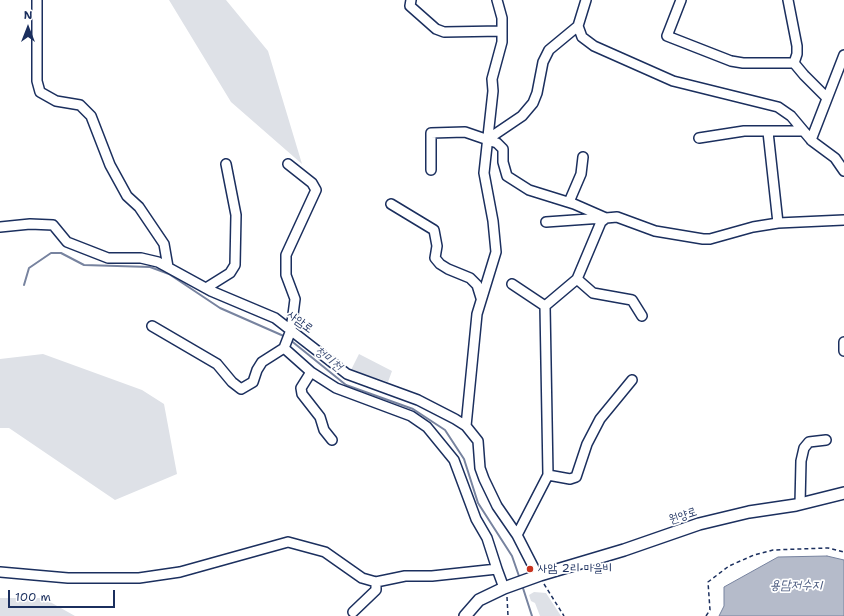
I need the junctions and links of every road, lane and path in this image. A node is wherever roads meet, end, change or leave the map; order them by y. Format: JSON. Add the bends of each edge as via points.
{"nodes":[{"id":1,"x":37,"y":0,"type":"edge"},
{"id":2,"x":411,"y":0,"type":"edge"},
{"id":3,"x":497,"y":0,"type":"edge"},
{"id":4,"x":586,"y":0,"type":"edge"},
{"id":5,"x":681,"y":0,"type":"edge"},
{"id":6,"x":788,"y":0,"type":"edge"},
{"id":7,"x":578,"y":26,"type":"junction"},
{"id":8,"x":502,"y":31,"type":"junction"},
{"id":9,"x":844,"y":55,"type":"edge"},
{"id":10,"x":794,"y":62,"type":"junction"},
{"id":11,"x":826,"y":97,"type":"junction"},
{"id":12,"x":802,"y":131,"type":"junction"},
{"id":13,"x":768,"y":132,"type":"junction"},
{"id":14,"x":699,"y":138,"type":"dead end"},
{"id":15,"x":488,"y":139,"type":"junction"},
{"id":16,"x":811,"y":140,"type":"junction"},
{"id":17,"x":583,"y":157,"type":"dead end"},
{"id":18,"x":226,"y":164,"type":"dead end"},
{"id":19,"x":288,"y":164,"type":"dead end"},
{"id":20,"x":431,"y":170,"type":"dead end"},
{"id":21,"x":844,"y":171,"type":"edge"},
{"id":22,"x":569,"y":202,"type":"junction"},
{"id":23,"x":391,"y":204,"type":"dead end"},
{"id":24,"x":606,"y":218,"type":"junction"},
{"id":25,"x":844,"y":220,"type":"edge"},
{"id":26,"x":546,"y":222,"type":"dead end"},
{"id":27,"x":778,"y":223,"type":"junction"},
{"id":28,"x":0,"y":227,"type":"edge"},
{"id":29,"x":168,"y":267,"type":"junction"},
{"id":30,"x":577,"y":279,"type":"junction"},
{"id":31,"x":512,"y":284,"type":"dead end"},
{"id":32,"x":206,"y":288,"type":"junction"},
{"id":33,"x":481,"y":298,"type":"junction"},
{"id":34,"x":545,"y":306,"type":"junction"},
{"id":35,"x":642,"y":316,"type":"dead end"},
{"id":36,"x":152,"y":326,"type":"dead end"},
{"id":37,"x":291,"y":330,"type":"junction"},
{"id":38,"x":844,"y":342,"type":"edge"},
{"id":39,"x":284,"y":348,"type":"junction"},
{"id":40,"x":844,"y":351,"type":"edge"},
{"id":41,"x":311,"y":372,"type":"junction"},
{"id":42,"x":632,"y":380,"type":"dead end"},
{"id":43,"x":466,"y":426,"type":"junction"},
{"id":44,"x":332,"y":440,"type":"dead end"},
{"id":45,"x":826,"y":440,"type":"dead end"},
{"id":46,"x":548,"y":475,"type":"junction"},
{"id":47,"x":844,"y":493,"type":"edge"},
{"id":48,"x":800,"y":504,"type":"junction"},
{"id":49,"x":517,"y":535,"type":"junction"},
{"id":50,"x":844,"y":552,"type":"edge"},
{"id":51,"x":497,"y":569,"type":"junction"},
{"id":52,"x":0,"y":572,"type":"edge"},
{"id":53,"x":537,"y":576,"type":"junction"},
{"id":54,"x":376,"y":582,"type":"junction"},
{"id":55,"x":505,"y":587,"type":"junction"},
{"id":56,"x":353,"y":612,"type":"dead end"},
{"id":57,"x":465,"y":616,"type":"edge"},
{"id":58,"x":508,"y":616,"type":"edge"},
{"id":59,"x":564,"y":616,"type":"edge"},
{"id":60,"x":706,"y":616,"type":"edge"}],
"edges":[{"from":1,"to":29,"type":"street","via":[[37,82],[40,92],[56,101],[80,105],[91,116],[110,165],[127,196],[139,207],[164,244]]},
{"from":2,"to":8,"type":"street","via":[[410,6],[436,29],[444,32]]},
{"from":3,"to":8,"type":"street","via":[[502,18]]},
{"from":4,"to":7,"type":"street"},
{"from":5,"to":10,"type":"street","via":[[667,36],[731,61]]},
{"from":6,"to":10,"type":"street","via":[[797,46]]},
{"from":7,"to":12,"type":"street","via":[[582,37],[594,46],[672,81],[778,107],[791,116]]},
{"from":7,"to":15,"type":"street","via":[[549,50],[543,62],[533,103],[522,116]]},
{"from":8,"to":15,"type":"street","via":[[502,42],[492,79]]},
{"from":9,"to":11,"type":"street"},
{"from":10,"to":11,"type":"street"},
{"from":11,"to":16,"type":"street"},
{"from":12,"to":13,"type":"street"},
{"from":12,"to":16,"type":"street"},
{"from":13,"to":14,"type":"street","via":[[744,131]]},
{"from":13,"to":27,"type":"street"},
{"from":15,"to":20,"type":"street","via":[[464,132],[431,133]]},
{"from":15,"to":22,"type":"street","via":[[503,148],[502,162],[507,176],[529,190]]},
{"from":15,"to":33,"type":"street","via":[[484,173],[496,252],[493,268]]},
{"from":16,"to":21,"type":"street","via":[[835,158]]},
{"from":17,"to":22,"type":"street","via":[[581,174]]},
{"from":18,"to":32,"type":"street","via":[[236,215],[234,265],[230,273]]},
{"from":19,"to":37,"type":"street","via":[[316,188],[286,255],[286,275],[295,299]]},
{"from":22,"to":24,"type":"street"},
{"from":23,"to":33,"type":"street","via":[[434,230],[437,246],[435,258],[448,269],[470,278],[477,285]]},
{"from":24,"to":26,"type":"street"},
{"from":24,"to":27,"type":"street","via":[[617,218],[655,231],[703,239]]},
{"from":24,"to":30,"type":"street","via":[[601,222]]},
{"from":25,"to":27,"type":"street"},
{"from":28,"to":29,"type":"street","name":"사암로","via":[[53,225],[67,242],[108,258],[141,258]]},
{"from":29,"to":32,"type":"street","name":"사암로"},
{"from":30,"to":34,"type":"street"},
{"from":30,"to":35,"type":"street","via":[[593,293],[632,300]]},
{"from":31,"to":34,"type":"street"},
{"from":32,"to":37,"type":"street","name":"사암로","via":[[274,318]]},
{"from":33,"to":43,"type":"street","via":[[477,314]]},
{"from":34,"to":46,"type":"street"},
{"from":36,"to":39,"type":"street","via":[[218,364],[241,389],[253,382],[256,370],[262,362]]},
{"from":37,"to":39,"type":"street"},
{"from":37,"to":43,"type":"street","name":"사암로","via":[[347,374],[418,400]]},
{"from":38,"to":40,"type":"street"},
{"from":39,"to":41,"type":"street"},
{"from":41,"to":44,"type":"street","via":[[301,388],[302,394],[320,417],[324,430]]},
{"from":41,"to":51,"type":"street","via":[[336,388],[410,416],[428,427],[454,460],[476,519],[487,538]]},
{"from":42,"to":46,"type":"street","via":[[600,419],[587,444],[576,477],[570,479]]},
{"from":43,"to":49,"type":"street","name":"사암로","via":[[478,441],[480,468],[484,479],[497,506]]},
{"from":45,"to":48,"type":"street","via":[[809,442],[804,448],[800,462]]},
{"from":46,"to":49,"type":"street"},
{"from":47,"to":48,"type":"main road","name":"원양로"},
{"from":48,"to":53,"type":"main road","name":"원양로","via":[[699,524]]},
{"from":49,"to":53,"type":"street","name":"사암로"},
{"from":50,"to":60,"type":"path","via":[[828,548],[773,550],[729,566],[708,582],[710,610]]},
{"from":51,"to":54,"type":"street","via":[[432,576],[405,576]]},
{"from":51,"to":55,"type":"street"},
{"from":52,"to":54,"type":"street","via":[[68,578],[140,578],[180,572],[288,542],[325,552],[362,578]]},
{"from":53,"to":55,"type":"main road","name":"원양로"},
{"from":53,"to":59,"type":"path"},
{"from":54,"to":56,"type":"street","via":[[376,590]]},
{"from":55,"to":57,"type":"main road","via":[[479,600]]},
{"from":55,"to":58,"type":"path"}]}
